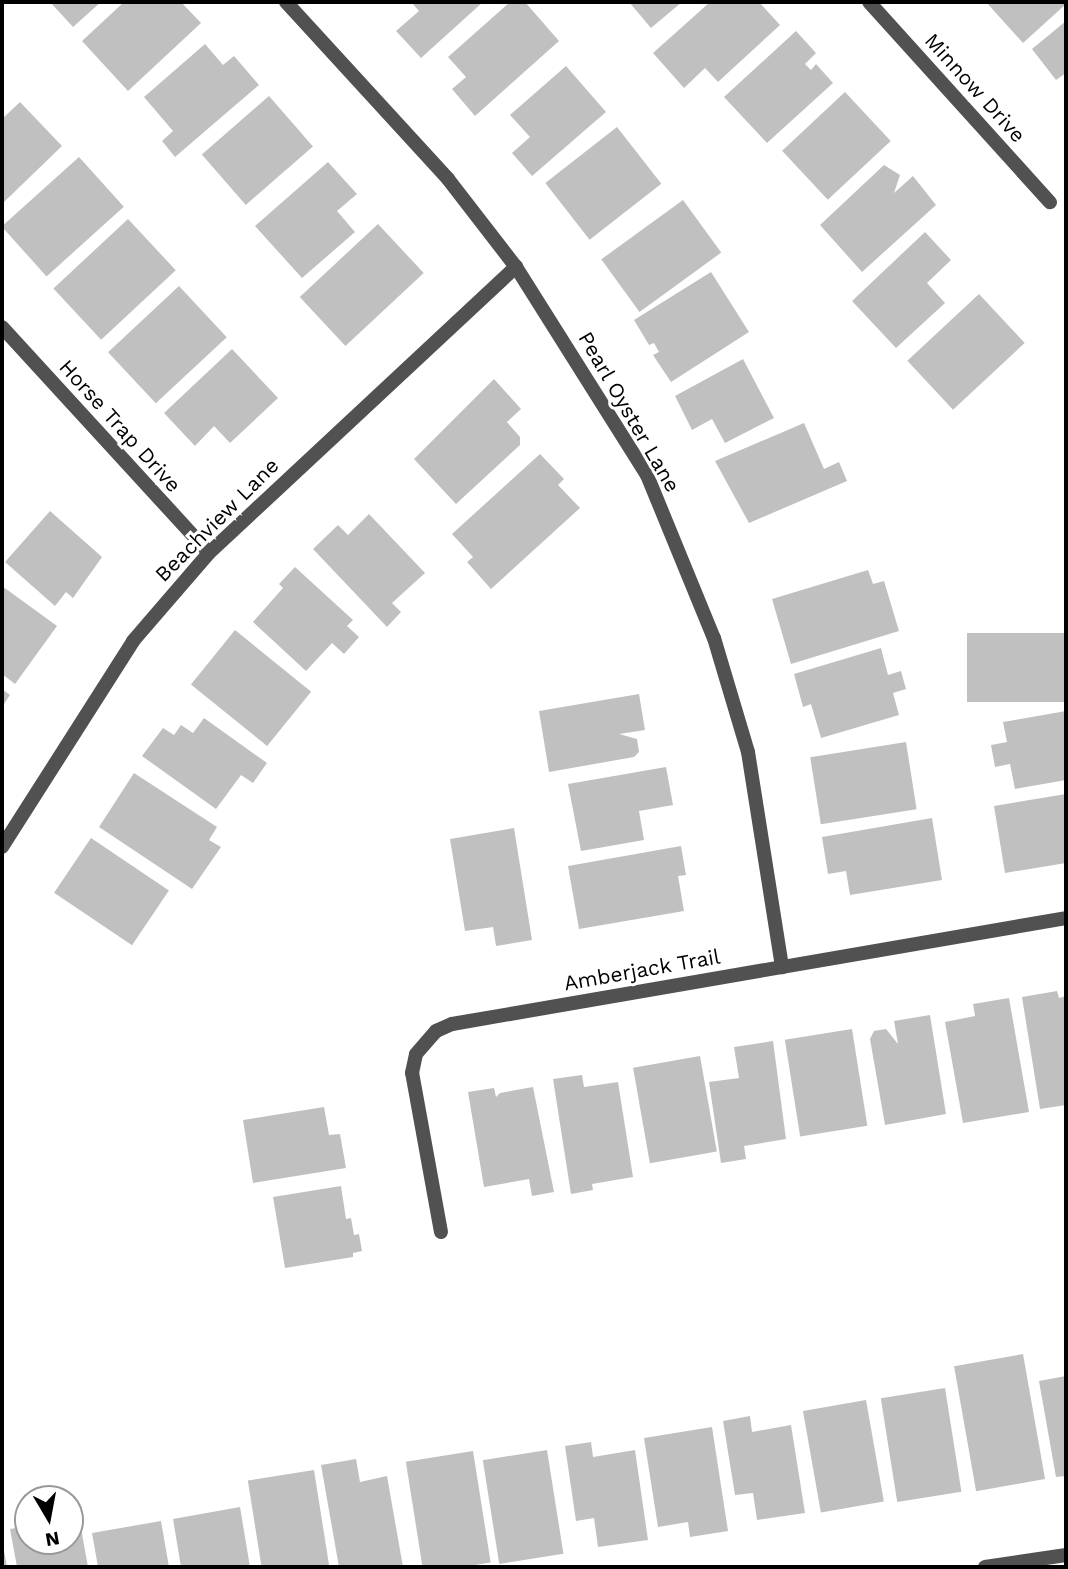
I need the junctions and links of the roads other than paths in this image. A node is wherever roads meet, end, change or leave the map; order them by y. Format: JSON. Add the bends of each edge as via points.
{"nodes":[{"id":1,"x":286,"y":2,"type":"edge"},
{"id":2,"x":869,"y":2,"type":"edge"},
{"id":3,"x":1050,"y":202,"type":"dead end"},
{"id":4,"x":516,"y":267,"type":"junction"},
{"id":5,"x":2,"y":327,"type":"edge"},
{"id":6,"x":209,"y":552,"type":"junction"},
{"id":7,"x":2,"y":847,"type":"edge"},
{"id":8,"x":1066,"y":918,"type":"edge"},
{"id":9,"x":782,"y":967,"type":"junction"},
{"id":10,"x":441,"y":1232,"type":"dead end"},
{"id":11,"x":1066,"y":1555,"type":"edge"},
{"id":12,"x":985,"y":1567,"type":"edge"}],
"edges":[{"from":1,"to":4,"type":"street","name":"Pearl Oyster Lane","via":[[448,179]]},
{"from":2,"to":3,"type":"street","name":"Minnow Drive"},
{"from":4,"to":6,"type":"street","name":"Beachview Lane"},
{"from":4,"to":9,"type":"street","name":"Pearl Oyster Lane","via":[[647,475],[714,638],[748,752]]},
{"from":5,"to":6,"type":"street","name":"Horse Trap Drive"},
{"from":6,"to":7,"type":"street","name":"Beachview Lane","via":[[132,641]]},
{"from":8,"to":9,"type":"street","name":"Amberjack Trail"},
{"from":9,"to":10,"type":"street","name":"Amberjack Trail","via":[[452,1024],[436,1031],[416,1054],[412,1073]]},
{"from":11,"to":12,"type":"street"}]}
